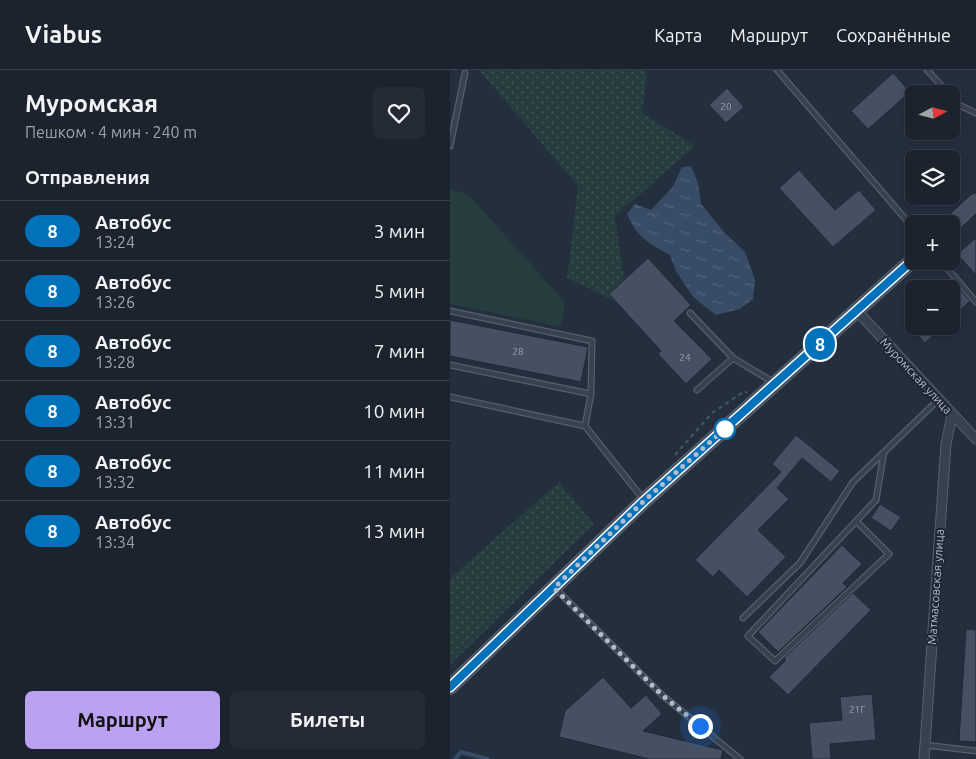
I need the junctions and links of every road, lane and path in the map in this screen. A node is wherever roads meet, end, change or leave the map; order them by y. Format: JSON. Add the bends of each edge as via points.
{"nodes":[{"id":1,"x":777,"y":70,"type":"edge"},
{"id":2,"x":927,"y":70,"type":"edge"},
{"id":3,"x":465,"y":73,"type":"dead end"},
{"id":4,"x":941,"y":85,"type":"edge"},
{"id":5,"x":960,"y":105,"type":"edge"},
{"id":6,"x":976,"y":113,"type":"edge"},
{"id":7,"x":450,"y":146,"type":"edge"},
{"id":8,"x":976,"y":202,"type":"edge"},
{"id":9,"x":960,"y":217,"type":"edge"},
{"id":10,"x":905,"y":219,"type":"edge"},
{"id":11,"x":905,"y":267,"type":"edge"},
{"id":12,"x":949,"y":270,"type":"edge"},
{"id":13,"x":976,"y":302,"type":"edge"},
{"id":14,"x":450,"y":311,"type":"edge"},
{"id":15,"x":857,"y":311,"type":"junction"},
{"id":16,"x":690,"y":313,"type":"dead end"},
{"id":17,"x":733,"y":358,"type":"junction"},
{"id":18,"x":450,"y":365,"type":"edge"},
{"id":19,"x":776,"y":384,"type":"junction"},
{"id":20,"x":697,"y":390,"type":"dead end"},
{"id":21,"x":592,"y":394,"type":"junction"},
{"id":22,"x":450,"y":397,"type":"edge"},
{"id":23,"x":938,"y":400,"type":"junction"},
{"id":24,"x":952,"y":415,"type":"junction"},
{"id":25,"x":585,"y":426,"type":"junction"},
{"id":26,"x":976,"y":439,"type":"edge"},
{"id":27,"x":884,"y":452,"type":"junction"},
{"id":28,"x":644,"y":501,"type":"junction"},
{"id":29,"x":856,"y":521,"type":"junction"},
{"id":30,"x":554,"y":588,"type":"junction"},
{"id":31,"x":743,"y":618,"type":"dead end"},
{"id":32,"x":450,"y":687,"type":"edge"},
{"id":33,"x":925,"y":745,"type":"junction"},
{"id":34,"x":976,"y":751,"type":"edge"},
{"id":35,"x":740,"y":759,"type":"edge"},
{"id":36,"x":924,"y":759,"type":"edge"}],
"edges":[{"from":1,"to":10,"type":"lane"},
{"from":2,"to":4,"type":"lane"},
{"from":3,"to":7,"type":"lane"},
{"from":5,"to":6,"type":"lane"},
{"from":8,"to":9,"type":"main road"},
{"from":11,"to":15,"type":"main road"},
{"from":12,"to":13,"type":"lane"},
{"from":14,"to":21,"type":"lane","via":[[592,341]]},
{"from":15,"to":19,"type":"main road"},
{"from":15,"to":23,"type":"street","name":"Муромская улица"},
{"from":16,"to":17,"type":"lane"},
{"from":17,"to":19,"type":"lane"},
{"from":17,"to":20,"type":"lane"},
{"from":18,"to":21,"type":"lane"},
{"from":19,"to":28,"type":"main road"},
{"from":21,"to":25,"type":"lane"},
{"from":22,"to":25,"type":"lane"},
{"from":23,"to":24,"type":"street","name":"Муромская улица"},
{"from":23,"to":27,"type":"lane"},
{"from":24,"to":26,"type":"street","name":"Муромская улица"},
{"from":24,"to":33,"type":"street","name":"Матмасовская улица","via":[[946,444]]},
{"from":25,"to":28,"type":"lane"},
{"from":27,"to":29,"type":"lane","via":[[876,500]]},
{"from":27,"to":31,"type":"lane","via":[[853,482],[800,563]]},
{"from":28,"to":30,"type":"main road"},
{"from":29,"to":29,"type":"lane","via":[[748,636],[775,661],[889,554]]},
{"from":30,"to":32,"type":"main road"},
{"from":30,"to":35,"type":"lane","via":[[662,695]]},
{"from":33,"to":34,"type":"lane"},
{"from":33,"to":36,"type":"street","name":"Матмасовская улица"}]}
